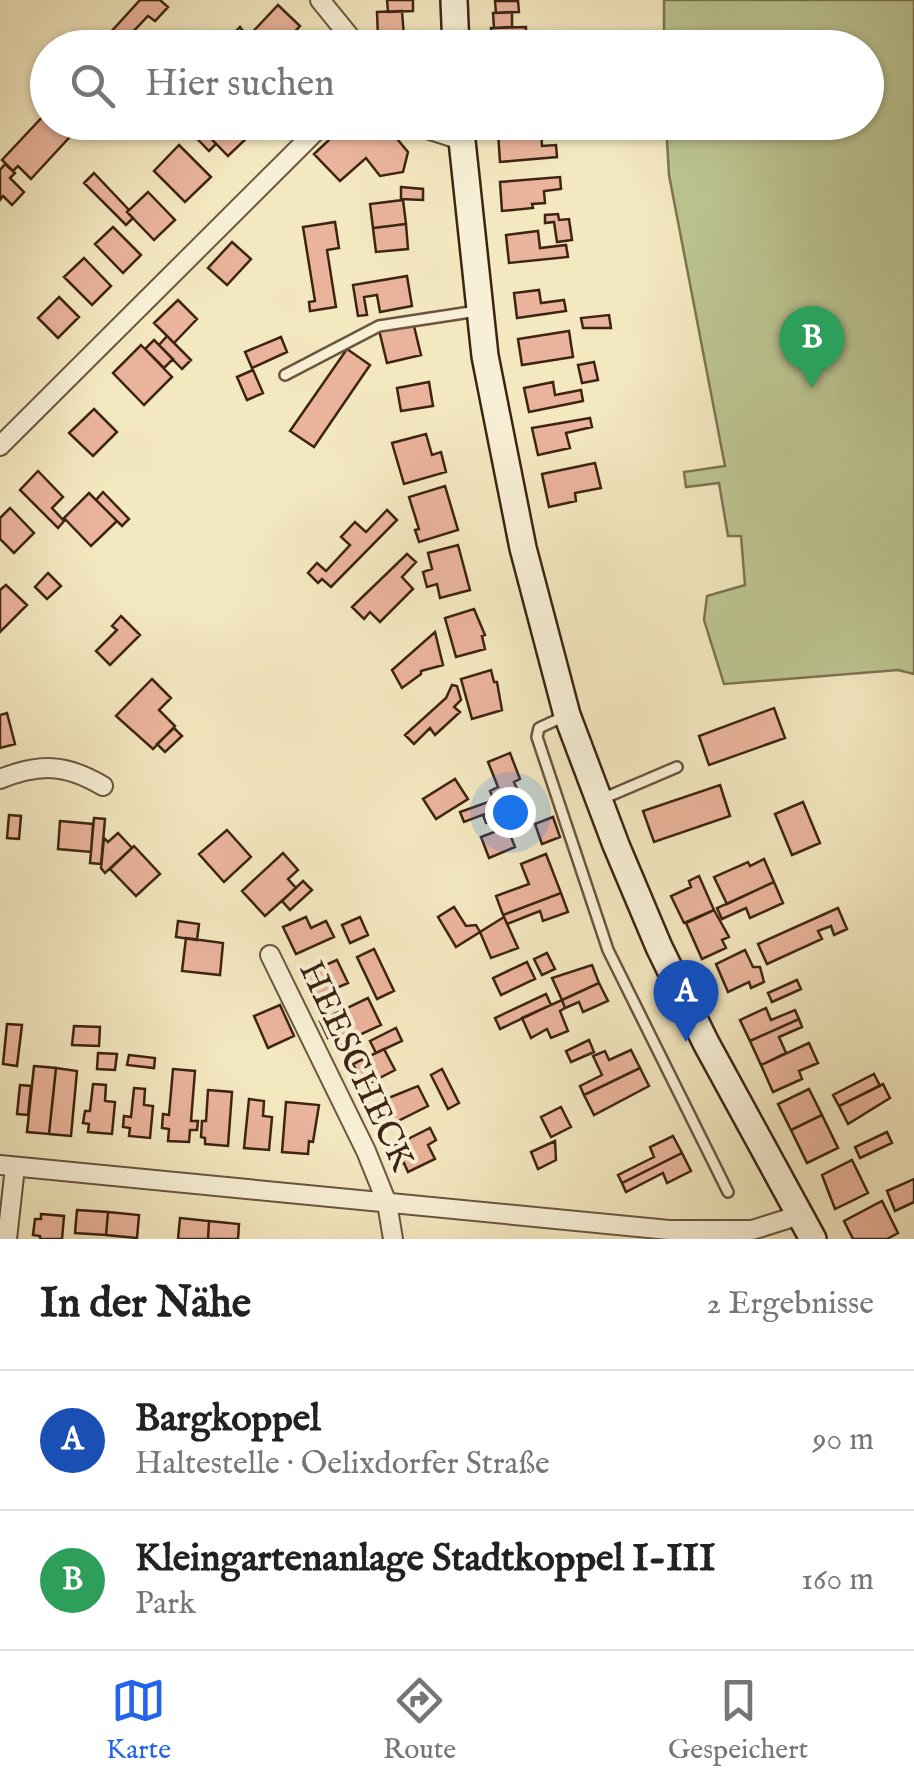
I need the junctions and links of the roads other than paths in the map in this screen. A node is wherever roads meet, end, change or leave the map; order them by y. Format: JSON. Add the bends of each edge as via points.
{"nodes":[{"id":1,"x":320,"y":0,"type":"edge"},
{"id":2,"x":454,"y":0,"type":"edge"},
{"id":3,"x":344,"y":30,"type":"edge"},
{"id":4,"x":455,"y":30,"type":"edge"},
{"id":5,"x":307,"y":140,"type":"edge"},
{"id":6,"x":461,"y":140,"type":"edge"},
{"id":7,"x":480,"y":310,"type":"junction"},
{"id":8,"x":286,"y":375,"type":"dead end"},
{"id":9,"x":0,"y":446,"type":"edge"},
{"id":10,"x":567,"y":714,"type":"junction"},
{"id":11,"x":677,"y":767,"type":"dead end"},
{"id":12,"x":0,"y":780,"type":"edge"},
{"id":13,"x":103,"y":786,"type":"dead end"},
{"id":14,"x":599,"y":800,"type":"junction"},
{"id":15,"x":270,"y":955,"type":"dead end"},
{"id":16,"x":8,"y":1166,"type":"edge"},
{"id":17,"x":728,"y":1192,"type":"dead end"},
{"id":18,"x":386,"y":1203,"type":"junction"},
{"id":19,"x":800,"y":1215,"type":"junction"},
{"id":20,"x":8,"y":1239,"type":"edge"},
{"id":21,"x":393,"y":1239,"type":"edge"},
{"id":22,"x":813,"y":1239,"type":"edge"}],
"edges":[{"from":1,"to":3,"type":"street"},
{"from":2,"to":4,"type":"street"},
{"from":5,"to":9,"type":"street"},
{"from":6,"to":7,"type":"street"},
{"from":7,"to":8,"type":"lane","via":[[379,326]]},
{"from":7,"to":10,"type":"street","via":[[523,548]]},
{"from":10,"to":14,"type":"street"},
{"from":10,"to":17,"type":"lane","via":[[539,728],[537,737],[608,950]]},
{"from":11,"to":14,"type":"lane"},
{"from":12,"to":13,"type":"street","via":[[62,767]]},
{"from":14,"to":19,"type":"street","via":[[659,947]]},
{"from":15,"to":18,"type":"street","name":"HEESCHECK"},
{"from":16,"to":18,"type":"street"},
{"from":16,"to":20,"type":"street"},
{"from":18,"to":19,"type":"street","via":[[734,1232]]},
{"from":18,"to":21,"type":"street","name":"HEESCHECK"},
{"from":19,"to":22,"type":"street"}]}
